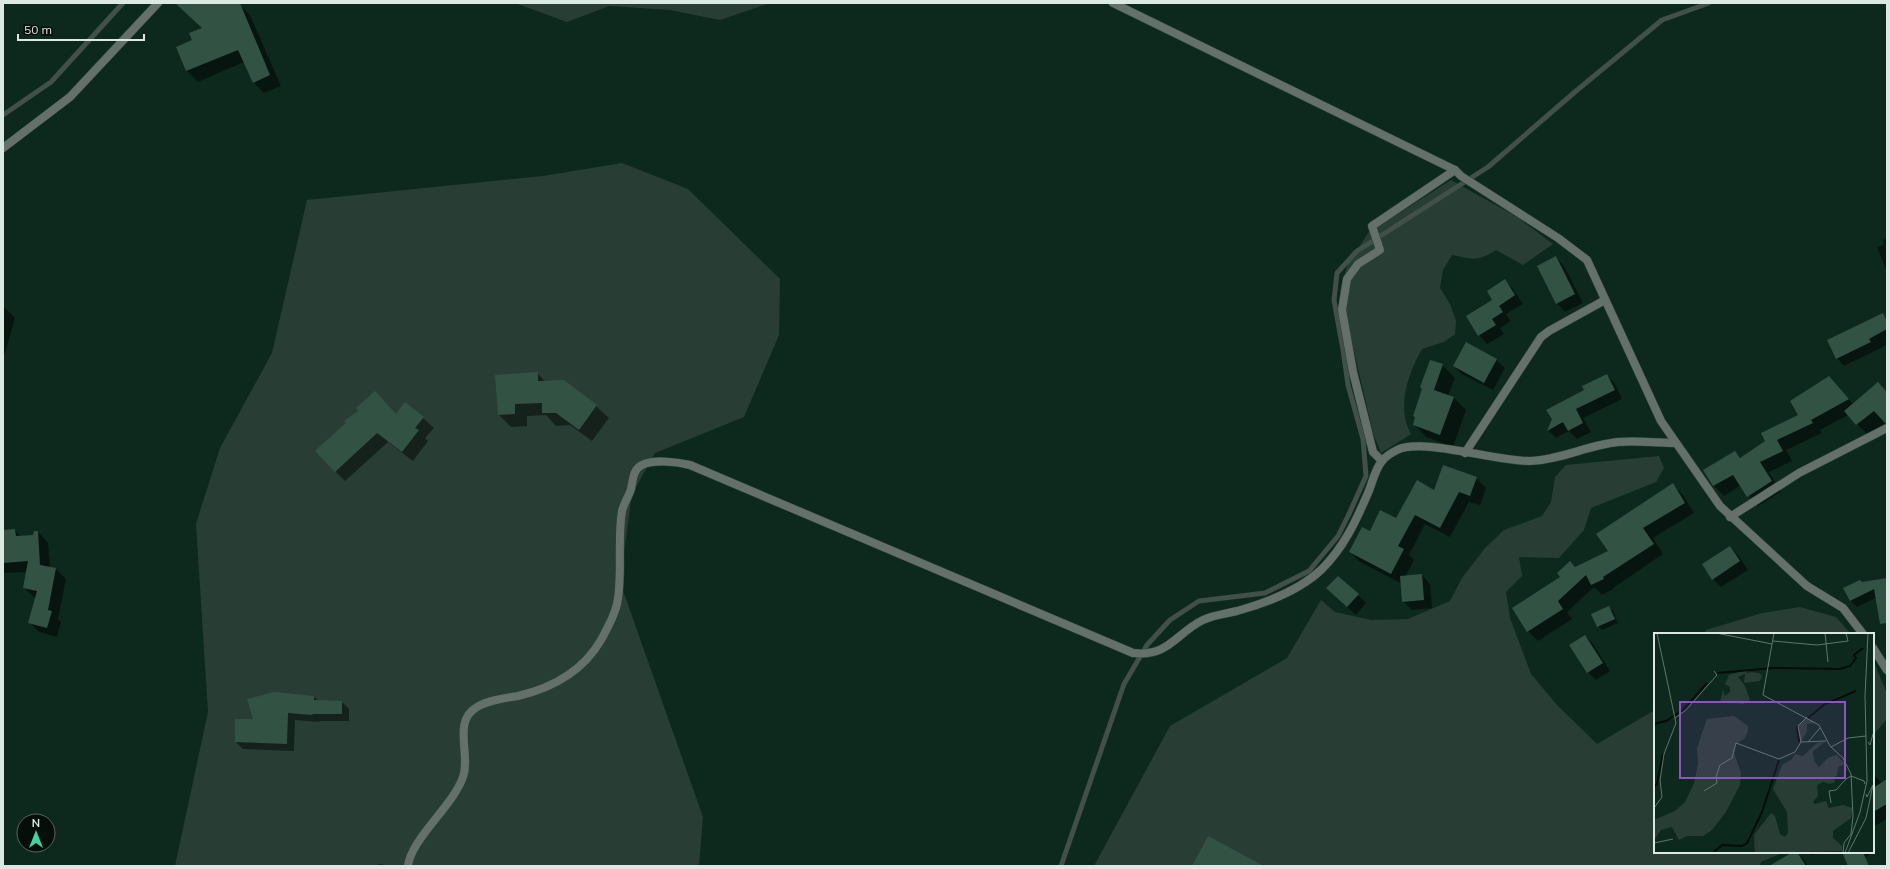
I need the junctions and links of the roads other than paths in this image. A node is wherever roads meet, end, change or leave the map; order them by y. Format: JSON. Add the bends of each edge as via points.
{"nodes":[{"id":1,"x":158,"y":3,"type":"edge"},
{"id":2,"x":1113,"y":3,"type":"edge"},
{"id":3,"x":3,"y":148,"type":"edge"},
{"id":4,"x":1455,"y":170,"type":"junction"},
{"id":5,"x":1605,"y":300,"type":"junction"},
{"id":6,"x":1887,"y":428,"type":"edge"},
{"id":7,"x":1676,"y":443,"type":"junction"},
{"id":8,"x":1465,"y":453,"type":"junction"},
{"id":9,"x":1382,"y":461,"type":"junction"},
{"id":10,"x":1730,"y":517,"type":"junction"},
{"id":11,"x":1862,"y":633,"type":"edge"},
{"id":12,"x":1874,"y":650,"type":"edge"},
{"id":13,"x":1887,"y":670,"type":"edge"},
{"id":14,"x":408,"y":866,"type":"edge"}],
"edges":[{"from":1,"to":3,"type":"street","via":[[70,97]]},
{"from":2,"to":4,"type":"street"},
{"from":4,"to":5,"type":"street","via":[[1587,260]]},
{"from":4,"to":9,"type":"street","via":[[1372,226],[1380,250],[1358,264],[1347,279],[1342,310],[1353,372],[1373,452]]},
{"from":5,"to":7,"type":"street","via":[[1661,421]]},
{"from":5,"to":8,"type":"street","via":[[1541,337]]},
{"from":6,"to":10,"type":"street","via":[[1799,473]]},
{"from":7,"to":8,"type":"street","via":[[1618,442],[1531,461]]},
{"from":7,"to":10,"type":"street"},
{"from":8,"to":9,"type":"street","via":[[1439,447],[1416,447],[1398,449]]},
{"from":9,"to":14,"type":"street","via":[[1352,529],[1340,549],[1320,571],[1279,597],[1245,609],[1212,616],[1194,624],[1179,639],[1156,652],[1144,654],[1133,653],[690,465],[658,462],[642,465],[634,473],[631,490],[622,510],[617,604],[600,642],[583,664],[559,681],[526,694],[477,707],[469,714],[464,724],[464,776],[454,796],[415,848]]},
{"from":10,"to":11,"type":"street","via":[[1807,586],[1843,608]]},
{"from":12,"to":13,"type":"street"}]}
